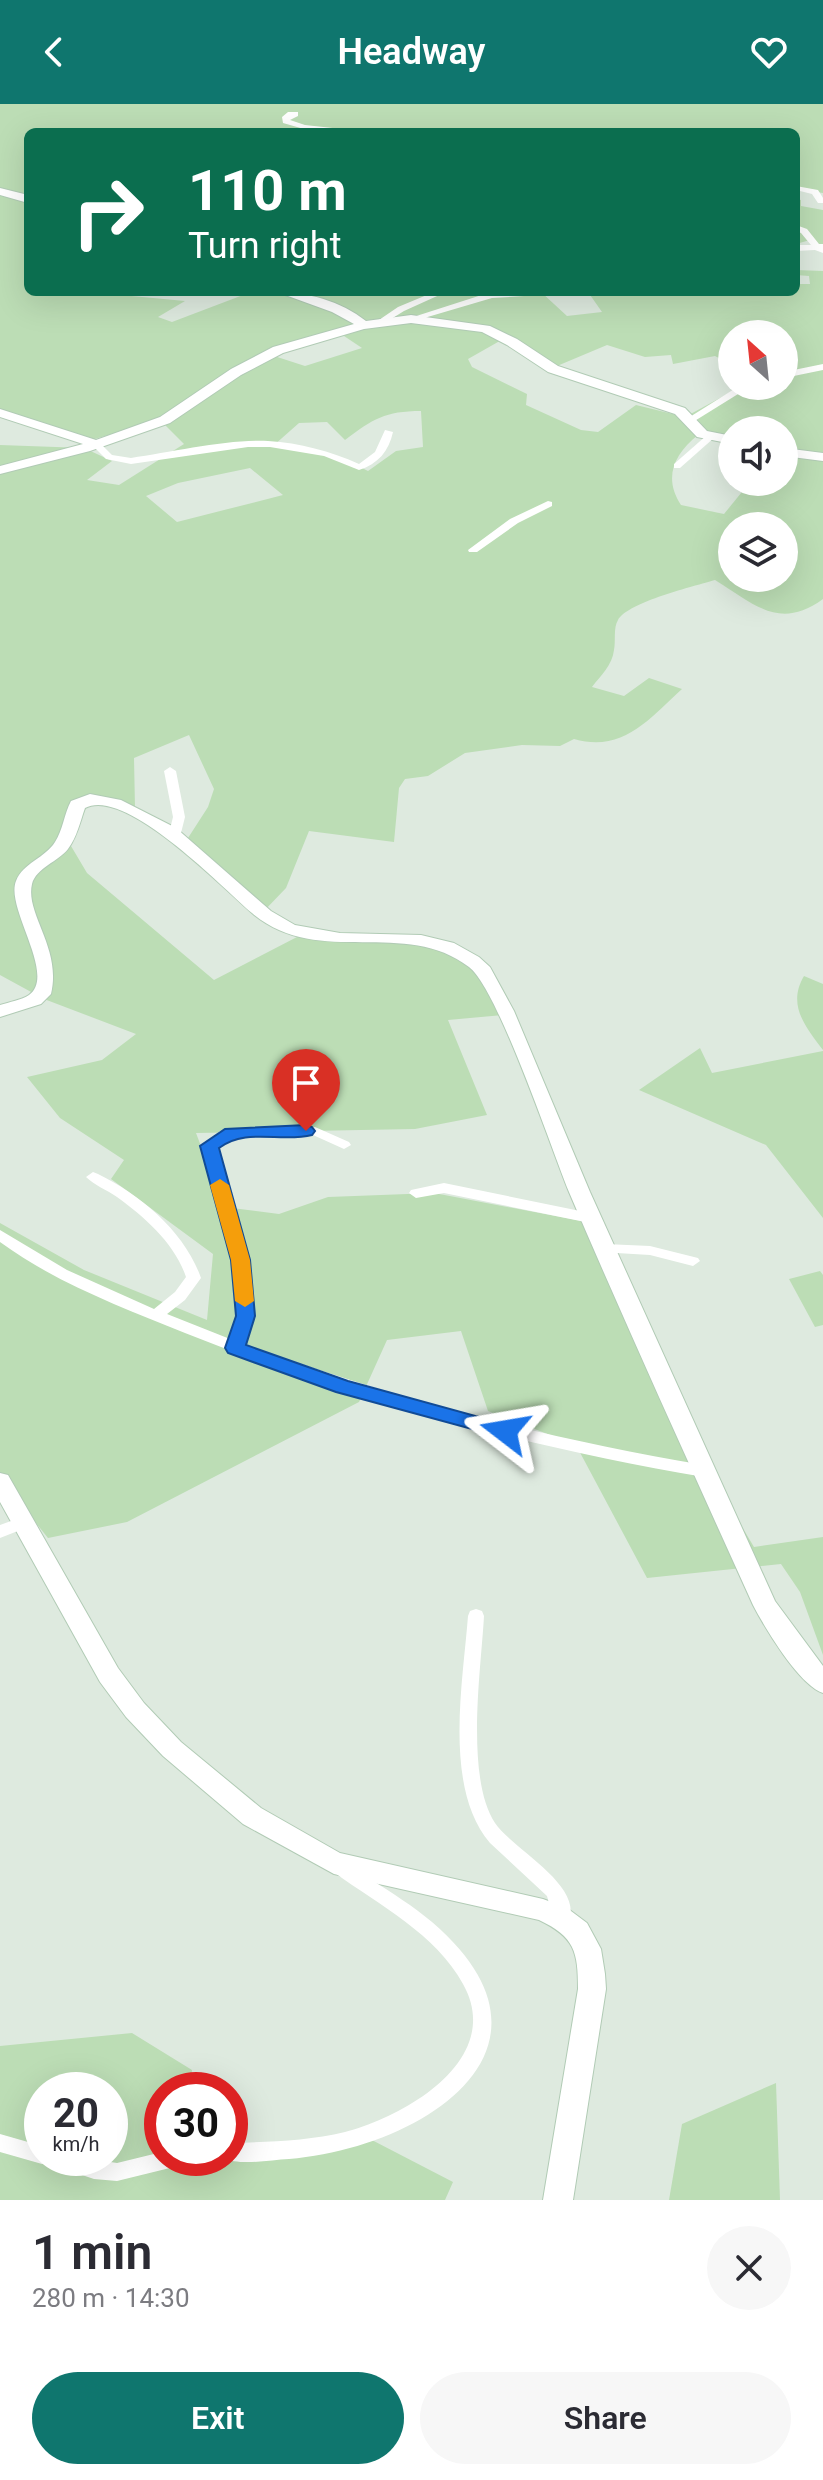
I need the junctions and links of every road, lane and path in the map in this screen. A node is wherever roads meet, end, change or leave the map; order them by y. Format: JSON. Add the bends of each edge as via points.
{"nodes":[{"id":1,"x":291,"y":114,"type":"dead end"},
{"id":2,"x":313,"y":128,"type":"edge"},
{"id":3,"x":800,"y":189,"type":"edge"},
{"id":4,"x":0,"y":191,"type":"edge"},
{"id":5,"x":24,"y":198,"type":"edge"},
{"id":6,"x":821,"y":201,"type":"edge"},
{"id":7,"x":800,"y":230,"type":"edge"},
{"id":8,"x":800,"y":248,"type":"edge"},
{"id":9,"x":821,"y":248,"type":"edge"},
{"id":10,"x":297,"y":296,"type":"edge"},
{"id":11,"x":432,"y":296,"type":"edge"},
{"id":12,"x":488,"y":296,"type":"edge"},
{"id":13,"x":411,"y":319,"type":"junction"},
{"id":14,"x":380,"y":322,"type":"junction"},
{"id":15,"x":363,"y":325,"type":"junction"},
{"id":16,"x":823,"y":368,"type":"edge"},
{"id":17,"x":798,"y":373,"type":"edge"},
{"id":18,"x":723,"y":400,"type":"edge"},
{"id":19,"x":0,"y":413,"type":"edge"},
{"id":20,"x":690,"y":420,"type":"junction"},
{"id":21,"x":388,"y":432,"type":"dead end"},
{"id":22,"x":710,"y":437,"type":"junction"},
{"id":23,"x":718,"y":438,"type":"edge"},
{"id":24,"x":96,"y":444,"type":"junction"},
{"id":25,"x":798,"y":454,"type":"edge"},
{"id":26,"x":823,"y":457,"type":"edge"},
{"id":27,"x":677,"y":466,"type":"dead end"},
{"id":28,"x":0,"y":470,"type":"edge"},
{"id":29,"x":548,"y":504,"type":"dead end"},
{"id":30,"x":473,"y":550,"type":"dead end"},
{"id":31,"x":170,"y":771,"type":"dead end"},
{"id":32,"x":175,"y":833,"type":"junction"},
{"id":33,"x":0,"y":1011,"type":"edge"},
{"id":34,"x":344,"y":1145,"type":"dead end"},
{"id":35,"x":93,"y":1177,"type":"dead end"},
{"id":36,"x":416,"y":1193,"type":"dead end"},
{"id":37,"x":590,"y":1218,"type":"junction"},
{"id":38,"x":0,"y":1235,"type":"edge"},
{"id":39,"x":605,"y":1249,"type":"junction"},
{"id":40,"x":693,"y":1261,"type":"dead end"},
{"id":41,"x":156,"y":1315,"type":"junction"},
{"id":42,"x":235,"y":1348,"type":"junction"},
{"id":43,"x":704,"y":1471,"type":"junction"},
{"id":44,"x":0,"y":1481,"type":"edge"},
{"id":45,"x":11,"y":1528,"type":"edge"},
{"id":46,"x":476,"y":1616,"type":"dead end"},
{"id":47,"x":823,"y":1683,"type":"edge"},
{"id":48,"x":334,"y":1863,"type":"junction"},
{"id":49,"x":561,"y":1917,"type":"junction"},
{"id":50,"x":0,"y":2143,"type":"edge"},
{"id":51,"x":24,"y":2150,"type":"edge"},
{"id":52,"x":248,"y":2152,"type":"edge"},
{"id":53,"x":558,"y":2200,"type":"edge"}],
"edges":[{"from":1,"to":2,"type":"street","via":[[286,121]]},
{"from":3,"to":6,"type":"street","via":[[815,192]]},
{"from":4,"to":5,"type":"street"},
{"from":7,"to":9,"type":"street"},
{"from":8,"to":9,"type":"street"},
{"from":10,"to":15,"type":"street"},
{"from":11,"to":14,"type":"street"},
{"from":12,"to":13,"type":"street"},
{"from":13,"to":14,"type":"street"},
{"from":13,"to":20,"type":"street","via":[[485,329],[553,369],[639,395]]},
{"from":14,"to":15,"type":"street"},
{"from":15,"to":24,"type":"street","via":[[278,350],[165,420]]},
{"from":16,"to":17,"type":"street"},
{"from":18,"to":20,"type":"street"},
{"from":19,"to":24,"type":"street"},
{"from":20,"to":22,"type":"street"},
{"from":21,"to":24,"type":"street","via":[[386,447],[359,467],[326,453],[270,444],[125,461],[109,457]]},
{"from":22,"to":23,"type":"street"},
{"from":22,"to":27,"type":"street"},
{"from":24,"to":28,"type":"street"},
{"from":25,"to":26,"type":"street"},
{"from":29,"to":30,"type":"street"},
{"from":31,"to":32,"type":"street","via":[[179,817]]},
{"from":32,"to":33,"type":"street","via":[[107,800],[79,803],[60,848],[23,885],[43,949],[45,988],[34,1000]]},
{"from":32,"to":37,"type":"street","via":[[265,915],[289,930],[312,937],[430,941],[480,967],[519,1040]]},
{"from":34,"to":42,"type":"street","via":[[315,1131],[225,1134],[209,1146],[240,1260],[245,1316]]},
{"from":35,"to":41,"type":"street","via":[[154,1221],[191,1262],[194,1278]]},
{"from":36,"to":37,"type":"street","via":[[444,1188]]},
{"from":37,"to":39,"type":"street"},
{"from":38,"to":41,"type":"street","via":[[56,1270]]},
{"from":39,"to":40,"type":"street","via":[[629,1246]]},
{"from":39,"to":43,"type":"street"},
{"from":41,"to":42,"type":"street"},
{"from":42,"to":43,"type":"street","via":[[431,1413]]},
{"from":43,"to":47,"type":"street","via":[[765,1605]]},
{"from":44,"to":45,"type":"street"},
{"from":45,"to":48,"type":"street","via":[[109,1675],[172,1749],[252,1816]]},
{"from":46,"to":49,"type":"street","via":[[469,1767],[474,1798],[501,1844],[558,1897]]},
{"from":48,"to":49,"type":"street"},
{"from":48,"to":52,"type":"street","via":[[443,1943],[479,1998],[485,2028],[479,2052],[454,2082],[397,2123],[354,2139]]},
{"from":49,"to":53,"type":"street","via":[[584,1936],[592,1958],[592,1989]]},
{"from":50,"to":51,"type":"street"}]}
